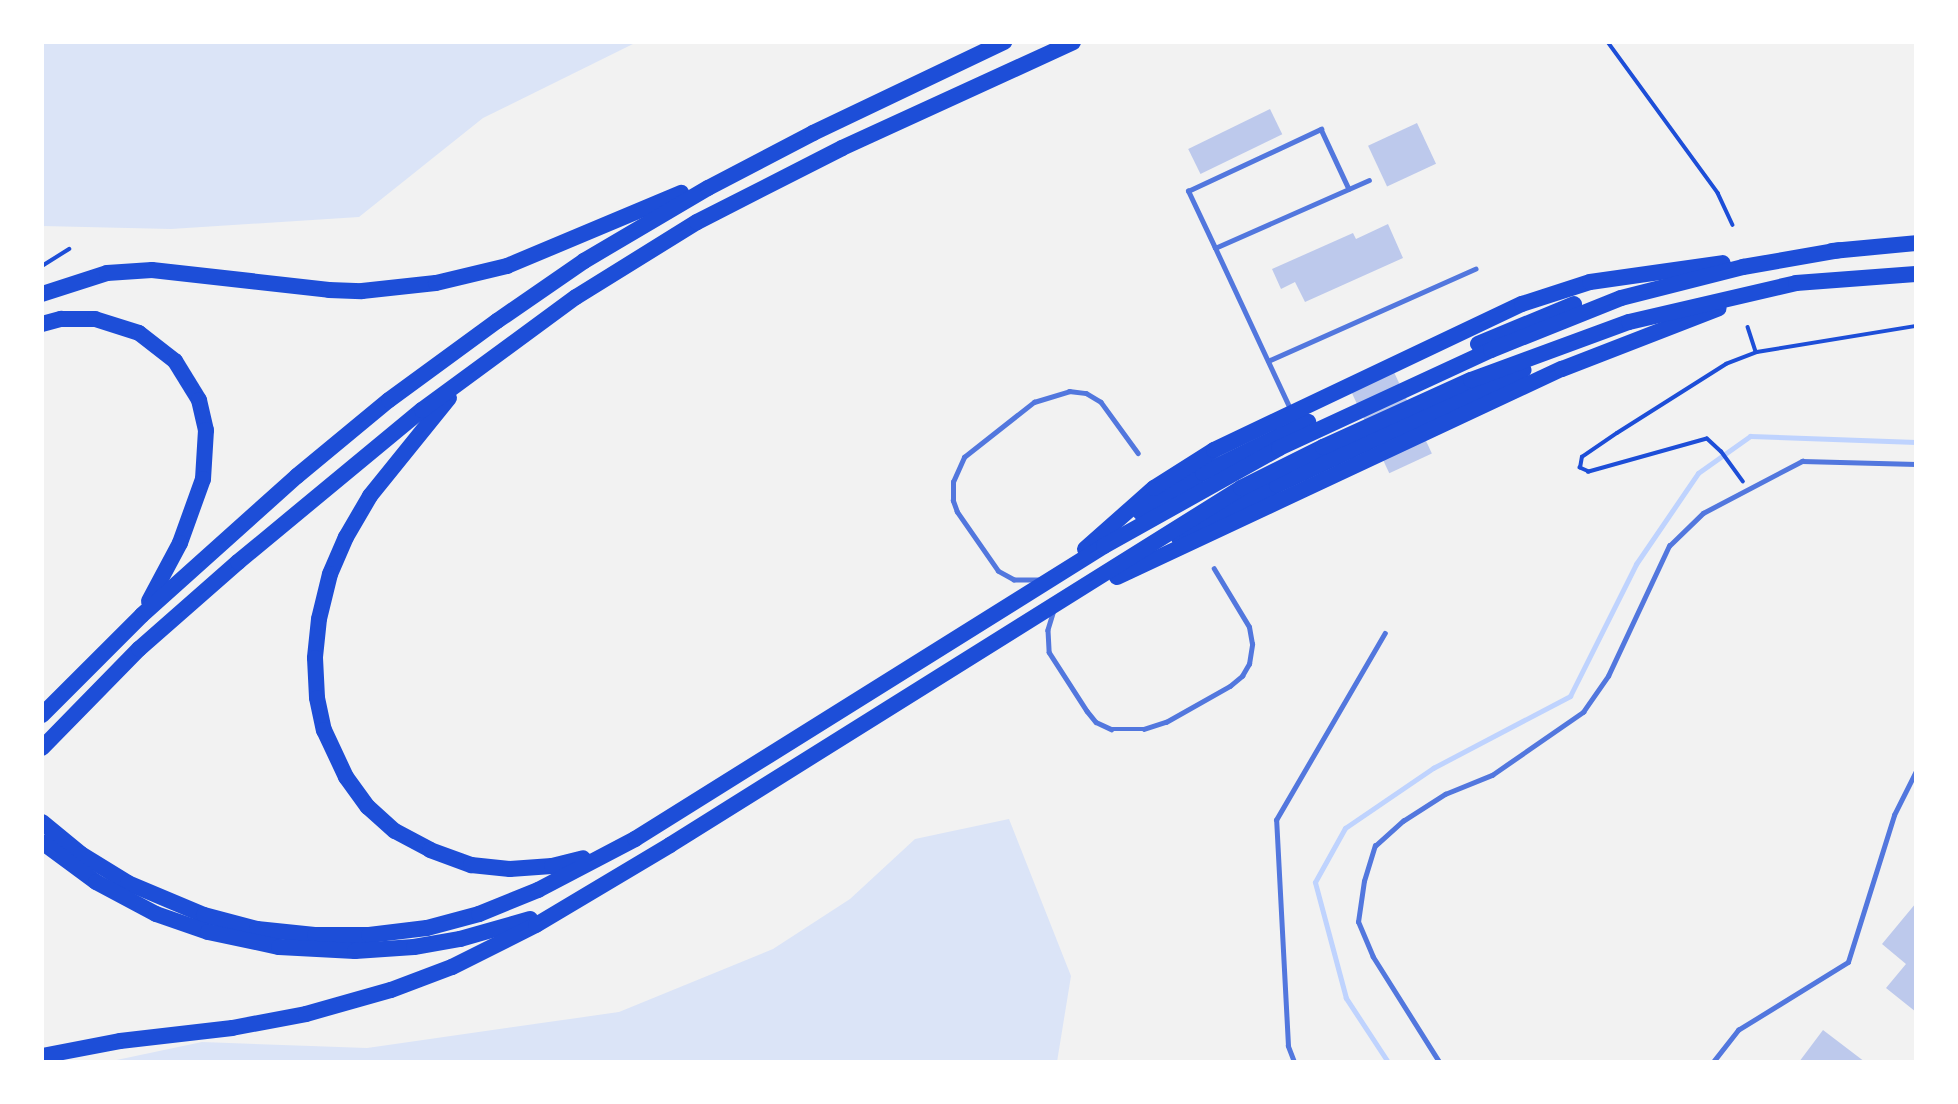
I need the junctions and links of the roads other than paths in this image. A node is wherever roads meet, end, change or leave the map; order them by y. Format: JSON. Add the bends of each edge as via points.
{"nodes":[{"id":1,"x":1004,"y":42,"type":"edge"},
{"id":2,"x":1073,"y":42,"type":"edge"},
{"id":3,"x":761,"y":159,"type":"junction"},
{"id":4,"x":1369,"y":180,"type":"dead end"},
{"id":5,"x":1349,"y":189,"type":"junction"},
{"id":6,"x":1916,"y":243,"type":"edge"},
{"id":7,"x":1215,"y":248,"type":"junction"},
{"id":8,"x":1840,"y":250,"type":"junction"},
{"id":9,"x":1475,"y":269,"type":"dead end"},
{"id":10,"x":1916,"y":274,"type":"edge"},
{"id":11,"x":1878,"y":276,"type":"junction"},
{"id":12,"x":42,"y":294,"type":"edge"},
{"id":13,"x":42,"y":324,"type":"edge"},
{"id":14,"x":1268,"y":361,"type":"junction"},
{"id":15,"x":473,"y":371,"type":"junction"},
{"id":16,"x":1291,"y":412,"type":"junction"},
{"id":17,"x":1138,"y":453,"type":"dead end"},
{"id":18,"x":1916,"y":464,"type":"edge"},
{"id":19,"x":1214,"y":569,"type":"dead end"},
{"id":20,"x":1053,"y":579,"type":"junction"},
{"id":21,"x":1057,"y":604,"type":"junction"},
{"id":22,"x":132,"y":625,"type":"junction"},
{"id":23,"x":1385,"y":633,"type":"dead end"},
{"id":24,"x":42,"y":715,"type":"edge"},
{"id":25,"x":42,"y":748,"type":"edge"},
{"id":26,"x":1916,"y":771,"type":"edge"},
{"id":27,"x":42,"y":822,"type":"edge"},
{"id":28,"x":635,"y":839,"type":"junction"},
{"id":29,"x":52,"y":844,"type":"edge"},
{"id":30,"x":584,"y":896,"type":"junction"},
{"id":31,"x":42,"y":1056,"type":"edge"},
{"id":32,"x":1294,"y":1062,"type":"edge"},
{"id":33,"x":1439,"y":1062,"type":"edge"},
{"id":34,"x":1713,"y":1062,"type":"edge"}],
"edges":[{"from":1,"to":3,"type":"highway"},
{"from":2,"to":15,"type":"highway","via":[[842,148],[697,222],[588,289]]},
{"from":3,"to":12,"type":"highway","via":[[525,259],[436,283],[329,290],[152,270],[107,273]]},
{"from":3,"to":22,"type":"highway","via":[[584,261],[389,400],[296,475]]},
{"from":4,"to":5,"type":"lane"},
{"from":5,"to":7,"type":"lane"},
{"from":5,"to":7,"type":"lane","via":[[1321,129],[1188,191]]},
{"from":6,"to":8,"type":"highway"},
{"from":7,"to":14,"type":"lane"},
{"from":8,"to":16,"type":"highway","via":[[1590,282],[1522,304]]},
{"from":8,"to":20,"type":"highway","via":[[1653,289],[1490,350],[1231,473],[1115,538]]},
{"from":9,"to":14,"type":"lane"},
{"from":10,"to":11,"type":"highway"},
{"from":11,"to":21,"type":"highway","via":[[1747,299],[1628,342]]},
{"from":11,"to":21,"type":"highway","via":[[1796,283],[1679,308],[1593,334],[1471,380],[1241,488]]},
{"from":13,"to":22,"type":"highway","via":[[95,319],[123,325],[152,340],[184,373],[202,413],[207,444],[198,498],[172,562]]},
{"from":14,"to":16,"type":"lane"},
{"from":15,"to":25,"type":"highway","via":[[189,603]]},
{"from":15,"to":28,"type":"highway","via":[[385,476],[338,555],[324,595],[317,637],[317,698],[324,730],[341,770],[368,807],[396,831],[451,859],[491,868],[532,869],[570,862]]},
{"from":16,"to":20,"type":"highway","via":[[1173,475],[1135,503]]},
{"from":17,"to":20,"type":"lane","via":[[1101,402],[1086,393],[1069,391],[1034,402],[960,463],[953,482],[954,506],[991,564],[1014,580]]},
{"from":18,"to":33,"type":"lane","via":[[1802,461],[1703,513],[1669,546],[1608,676],[1583,712],[1492,775],[1445,794],[1376,846],[1364,881],[1358,922],[1373,957]]},
{"from":19,"to":21,"type":"lane","via":[[1250,627],[1249,664],[1230,686],[1144,729],[1111,729],[1087,711],[1048,648],[1049,624]]},
{"from":20,"to":28,"type":"highway"},
{"from":21,"to":30,"type":"highway"},
{"from":22,"to":24,"type":"highway"},
{"from":23,"to":32,"type":"lane","via":[[1276,820],[1288,1046]]},
{"from":26,"to":34,"type":"lane","via":[[1894,815],[1848,962],[1738,1030]]},
{"from":27,"to":29,"type":"highway"},
{"from":28,"to":29,"type":"highway","via":[[538,890],[479,914],[409,931],[343,936],[257,929],[204,915]]},
{"from":29,"to":30,"type":"highway","via":[[108,890],[174,922],[241,940],[295,948],[355,951],[439,943],[516,923]]},
{"from":30,"to":31,"type":"highway","via":[[480,953],[368,997],[264,1022]]}]}
